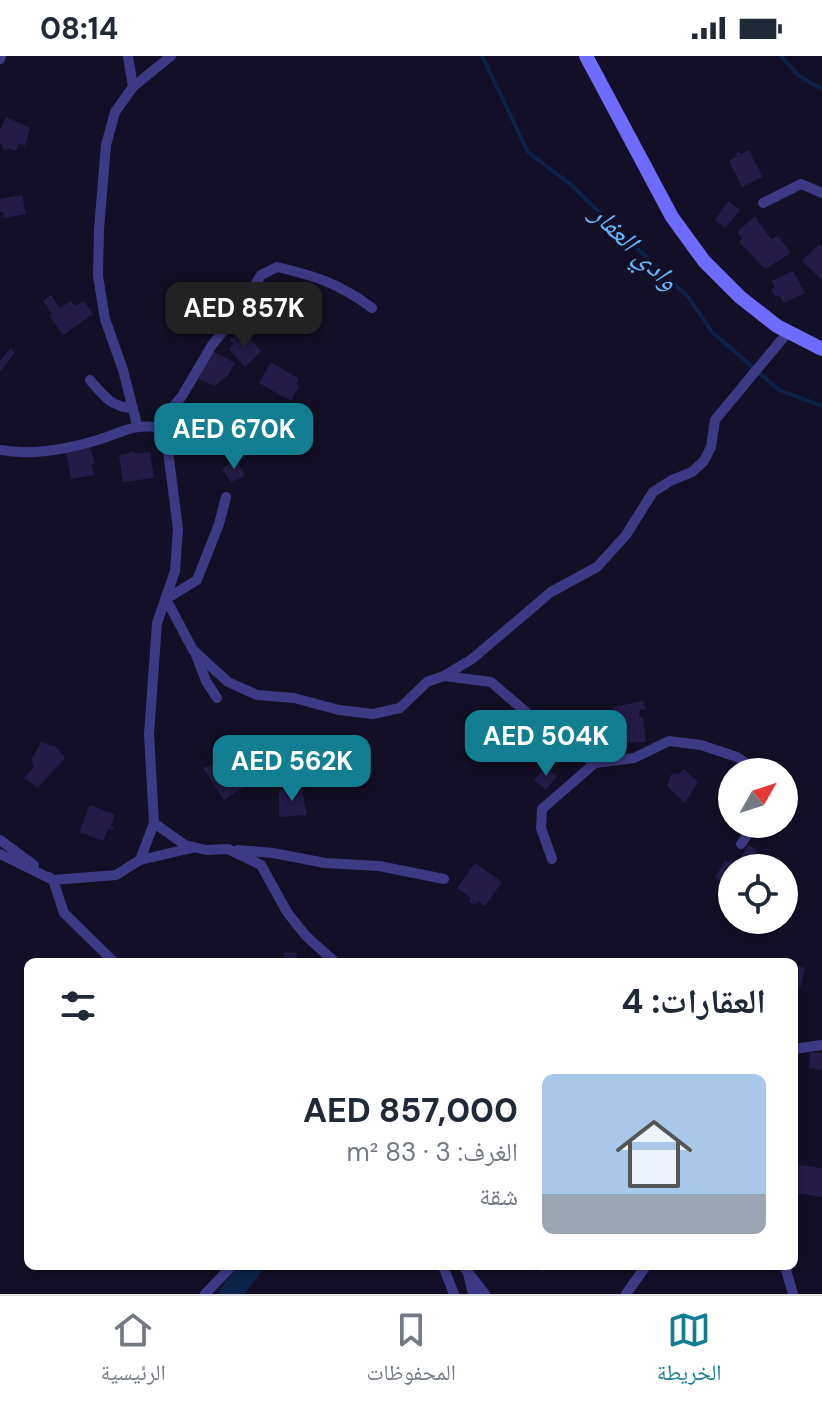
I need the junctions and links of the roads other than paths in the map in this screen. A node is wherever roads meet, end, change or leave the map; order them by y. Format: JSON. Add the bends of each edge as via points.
{"nodes":[{"id":1,"x":128,"y":56,"type":"edge"},
{"id":2,"x":171,"y":56,"type":"edge"},
{"id":3,"x":586,"y":56,"type":"edge"},
{"id":4,"x":133,"y":87,"type":"junction"},
{"id":5,"x":822,"y":193,"type":"edge"},
{"id":6,"x":763,"y":203,"type":"dead end"},
{"id":7,"x":372,"y":308,"type":"dead end"},
{"id":8,"x":788,"y":332,"type":"junction"},
{"id":9,"x":822,"y":349,"type":"edge"},
{"id":10,"x":90,"y":380,"type":"dead end"},
{"id":11,"x":133,"y":408,"type":"junction"},
{"id":12,"x":137,"y":425,"type":"junction"},
{"id":13,"x":156,"y":427,"type":"junction"},
{"id":14,"x":0,"y":450,"type":"edge"},
{"id":15,"x":226,"y":497,"type":"dead end"},
{"id":16,"x":166,"y":599,"type":"junction"},
{"id":17,"x":193,"y":650,"type":"junction"},
{"id":18,"x":444,"y":676,"type":"junction"},
{"id":19,"x":217,"y":698,"type":"dead end"},
{"id":20,"x":738,"y":758,"type":"edge"},
{"id":21,"x":595,"y":763,"type":"junction"},
{"id":22,"x":154,"y":823,"type":"junction"},
{"id":23,"x":745,"y":838,"type":"edge"},
{"id":24,"x":0,"y":840,"type":"edge"},
{"id":25,"x":741,"y":844,"type":"dead end"},
{"id":26,"x":195,"y":847,"type":"junction"},
{"id":27,"x":228,"y":849,"type":"junction"},
{"id":28,"x":0,"y":854,"type":"edge"},
{"id":29,"x":552,"y":859,"type":"dead end"},
{"id":30,"x":140,"y":860,"type":"junction"},
{"id":31,"x":444,"y":879,"type":"dead end"},
{"id":32,"x":53,"y":880,"type":"junction"},
{"id":33,"x":110,"y":958,"type":"edge"},
{"id":34,"x":331,"y":958,"type":"edge"},
{"id":35,"x":822,"y":1045,"type":"edge"},
{"id":36,"x":798,"y":1048,"type":"edge"},
{"id":37,"x":228,"y":1270,"type":"edge"},
{"id":38,"x":445,"y":1270,"type":"edge"},
{"id":39,"x":466,"y":1270,"type":"edge"},
{"id":40,"x":467,"y":1270,"type":"edge"},
{"id":41,"x":643,"y":1270,"type":"edge"},
{"id":42,"x":786,"y":1270,"type":"edge"},
{"id":43,"x":205,"y":1294,"type":"edge"},
{"id":44,"x":454,"y":1294,"type":"edge"},
{"id":45,"x":473,"y":1294,"type":"edge"},
{"id":46,"x":485,"y":1294,"type":"edge"},
{"id":47,"x":626,"y":1294,"type":"edge"},
{"id":48,"x":793,"y":1294,"type":"edge"}],
"edges":[{"from":1,"to":4,"type":"street"},
{"from":2,"to":4,"type":"street"},
{"from":3,"to":8,"type":"main road","via":[[672,217],[704,261],[740,297]]},
{"from":4,"to":11,"type":"street","via":[[115,112],[106,145],[98,276],[105,319]]},
{"from":5,"to":6,"type":"street","via":[[801,184]]},
{"from":7,"to":13,"type":"street","via":[[324,278],[277,267],[261,275]]},
{"from":8,"to":9,"type":"main road"},
{"from":8,"to":18,"type":"street","via":[[715,420],[704,461],[653,492],[626,535],[597,567],[551,592]]},
{"from":10,"to":11,"type":"street","via":[[106,399]]},
{"from":11,"to":12,"type":"street"},
{"from":12,"to":13,"type":"street"},
{"from":12,"to":14,"type":"street","via":[[57,449]]},
{"from":13,"to":16,"type":"street","via":[[167,443],[178,529],[175,571]]},
{"from":15,"to":16,"type":"street","via":[[197,580]]},
{"from":16,"to":17,"type":"street"},
{"from":16,"to":22,"type":"street","via":[[157,623],[149,734]]},
{"from":17,"to":18,"type":"street","via":[[228,682],[257,695],[373,714],[400,708],[427,682]]},
{"from":17,"to":19,"type":"street"},
{"from":18,"to":21,"type":"street","via":[[491,682],[562,743]]},
{"from":20,"to":21,"type":"street","via":[[669,741],[634,758]]},
{"from":21,"to":29,"type":"street","via":[[542,809],[541,828]]},
{"from":22,"to":26,"type":"street"},
{"from":22,"to":30,"type":"street"},
{"from":23,"to":25,"type":"street"},
{"from":24,"to":32,"type":"street"},
{"from":26,"to":27,"type":"street"},
{"from":26,"to":30,"type":"street"},
{"from":27,"to":31,"type":"street"},
{"from":27,"to":34,"type":"street","via":[[261,865],[287,912]]},
{"from":28,"to":32,"type":"street"},
{"from":30,"to":32,"type":"street","via":[[116,875]]},
{"from":32,"to":33,"type":"street","via":[[64,913]]},
{"from":35,"to":36,"type":"street"},
{"from":37,"to":43,"type":"street"},
{"from":38,"to":44,"type":"street"},
{"from":39,"to":45,"type":"street"},
{"from":40,"to":46,"type":"street"},
{"from":41,"to":47,"type":"street"},
{"from":42,"to":48,"type":"street"}]}
